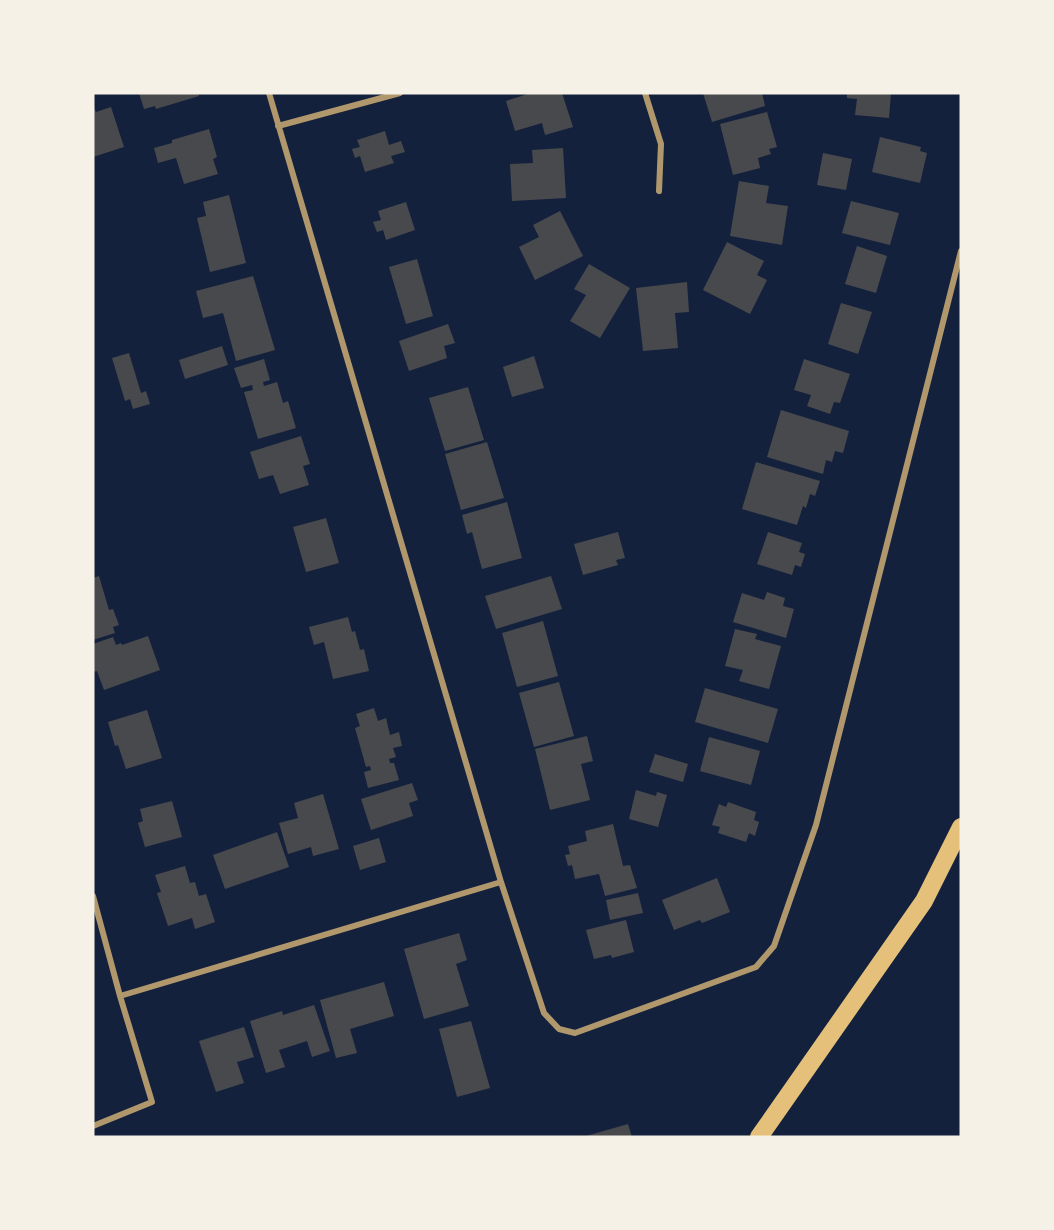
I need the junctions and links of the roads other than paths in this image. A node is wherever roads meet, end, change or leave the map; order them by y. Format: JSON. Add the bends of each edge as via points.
{"nodes":[{"id":1,"x":269,"y":93,"type":"edge"},
{"id":2,"x":400,"y":93,"type":"edge"},
{"id":3,"x":645,"y":93,"type":"edge"},
{"id":4,"x":278,"y":126,"type":"junction"},
{"id":5,"x":659,"y":191,"type":"dead end"},
{"id":6,"x":961,"y":251,"type":"edge"},
{"id":7,"x":961,"y":827,"type":"edge"},
{"id":8,"x":501,"y":882,"type":"junction"},
{"id":9,"x":93,"y":896,"type":"edge"},
{"id":10,"x":120,"y":996,"type":"junction"},
{"id":11,"x":93,"y":1126,"type":"edge"},
{"id":12,"x":759,"y":1137,"type":"edge"}],
"edges":[{"from":1,"to":4,"type":"street"},
{"from":2,"to":4,"type":"street"},
{"from":3,"to":5,"type":"street","via":[[661,144]]},
{"from":4,"to":8,"type":"street"},
{"from":6,"to":8,"type":"street","via":[[816,825],[774,946],[756,967],[575,1033],[559,1029],[544,1013]]},
{"from":7,"to":12,"type":"highway","via":[[924,901]]},
{"from":8,"to":10,"type":"street"},
{"from":9,"to":10,"type":"street"},
{"from":10,"to":11,"type":"street","via":[[152,1102]]}]}
